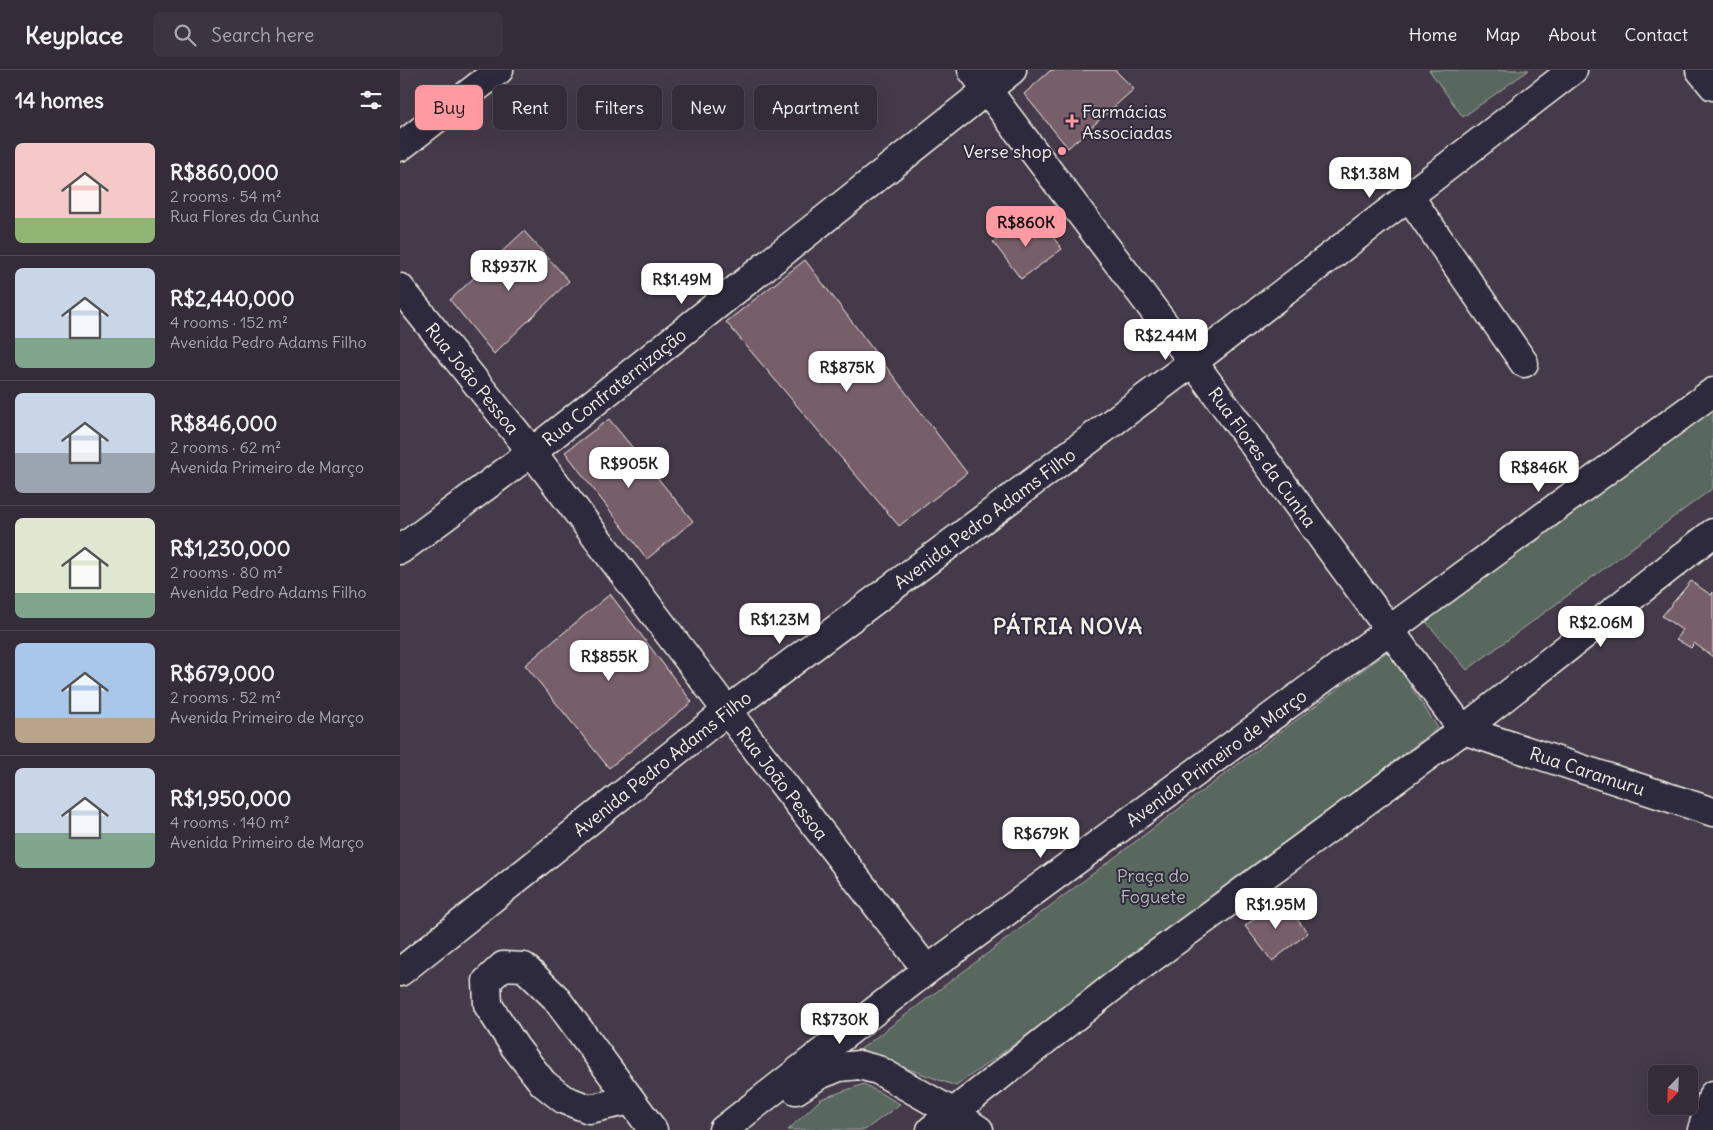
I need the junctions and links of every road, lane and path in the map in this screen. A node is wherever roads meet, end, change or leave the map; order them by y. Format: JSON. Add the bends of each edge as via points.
{"nodes":[{"id":1,"x":499,"y":70,"type":"edge"},
{"id":2,"x":1012,"y":70,"type":"edge"},
{"id":3,"x":1573,"y":70,"type":"edge"},
{"id":4,"x":979,"y":80,"type":"edge"},
{"id":5,"x":400,"y":148,"type":"edge"},
{"id":6,"x":1409,"y":196,"type":"junction"},
{"id":7,"x":400,"y":288,"type":"edge"},
{"id":8,"x":1193,"y":362,"type":"junction"},
{"id":9,"x":1524,"y":363,"type":"dead end"},
{"id":10,"x":1713,"y":392,"type":"edge"},
{"id":11,"x":532,"y":452,"type":"junction"},
{"id":12,"x":1713,"y":533,"type":"edge"},
{"id":13,"x":400,"y":550,"type":"edge"},
{"id":14,"x":1390,"y":629,"type":"junction"},
{"id":15,"x":727,"y":711,"type":"junction"},
{"id":16,"x":1463,"y":730,"type":"junction"},
{"id":17,"x":1713,"y":812,"type":"edge"},
{"id":18,"x":927,"y":970,"type":"junction"},
{"id":19,"x":400,"y":972,"type":"edge"},
{"id":20,"x":1713,"y":1095,"type":"edge"},
{"id":21,"x":631,"y":1100,"type":"junction"},
{"id":22,"x":954,"y":1113,"type":"junction"},
{"id":23,"x":653,"y":1130,"type":"edge"},
{"id":24,"x":724,"y":1130,"type":"edge"},
{"id":25,"x":733,"y":1130,"type":"edge"},
{"id":26,"x":931,"y":1130,"type":"edge"},
{"id":27,"x":979,"y":1130,"type":"edge"},
{"id":28,"x":1702,"y":1130,"type":"edge"}],
"edges":[{"from":1,"to":5,"type":"main road"},
{"from":2,"to":4,"type":"main road","name":"Rua Confraternização"},
{"from":3,"to":6,"type":"main road","name":"Avenida Pedro Adams Filho"},
{"from":4,"to":8,"type":"main road","name":"Rua Flores da Cunha"},
{"from":4,"to":11,"type":"main road","name":"Rua Confraternização"},
{"from":6,"to":8,"type":"main road","name":"Avenida Pedro Adams Filho"},
{"from":6,"to":9,"type":"main road"},
{"from":7,"to":11,"type":"main road","name":"Rua João Pessoa"},
{"from":8,"to":14,"type":"main road","name":"Rua Flores da Cunha"},
{"from":8,"to":15,"type":"main road","name":"Avenida Pedro Adams Filho"},
{"from":10,"to":14,"type":"main road","name":"Avenida Primeiro de Março"},
{"from":11,"to":13,"type":"main road","name":"Rua Confraternização"},
{"from":11,"to":15,"type":"main road","name":"Rua João Pessoa"},
{"from":12,"to":16,"type":"main road"},
{"from":14,"to":16,"type":"main road","name":"Rua Flores da Cunha"},
{"from":14,"to":18,"type":"main road","name":"Avenida Primeiro de Março"},
{"from":15,"to":18,"type":"main road","name":"Rua João Pessoa"},
{"from":15,"to":19,"type":"main road","name":"Avenida Pedro Adams Filho"},
{"from":16,"to":17,"type":"main road","name":"Rua Caramuru"},
{"from":16,"to":22,"type":"main road","via":[[1119,982]]},
{"from":18,"to":24,"type":"main road","name":"Avenida Primeiro de Março"},
{"from":20,"to":28,"type":"main road"},
{"from":21,"to":21,"type":"main road","via":[[555,997],[524,967],[503,966],[487,981],[488,1005],[543,1083],[563,1099],[589,1109]]},
{"from":21,"to":23,"type":"main road"},
{"from":22,"to":25,"type":"main road","via":[[878,1070],[859,1065],[840,1066],[819,1075]]},
{"from":22,"to":26,"type":"main road"},
{"from":22,"to":27,"type":"main road"}]}
